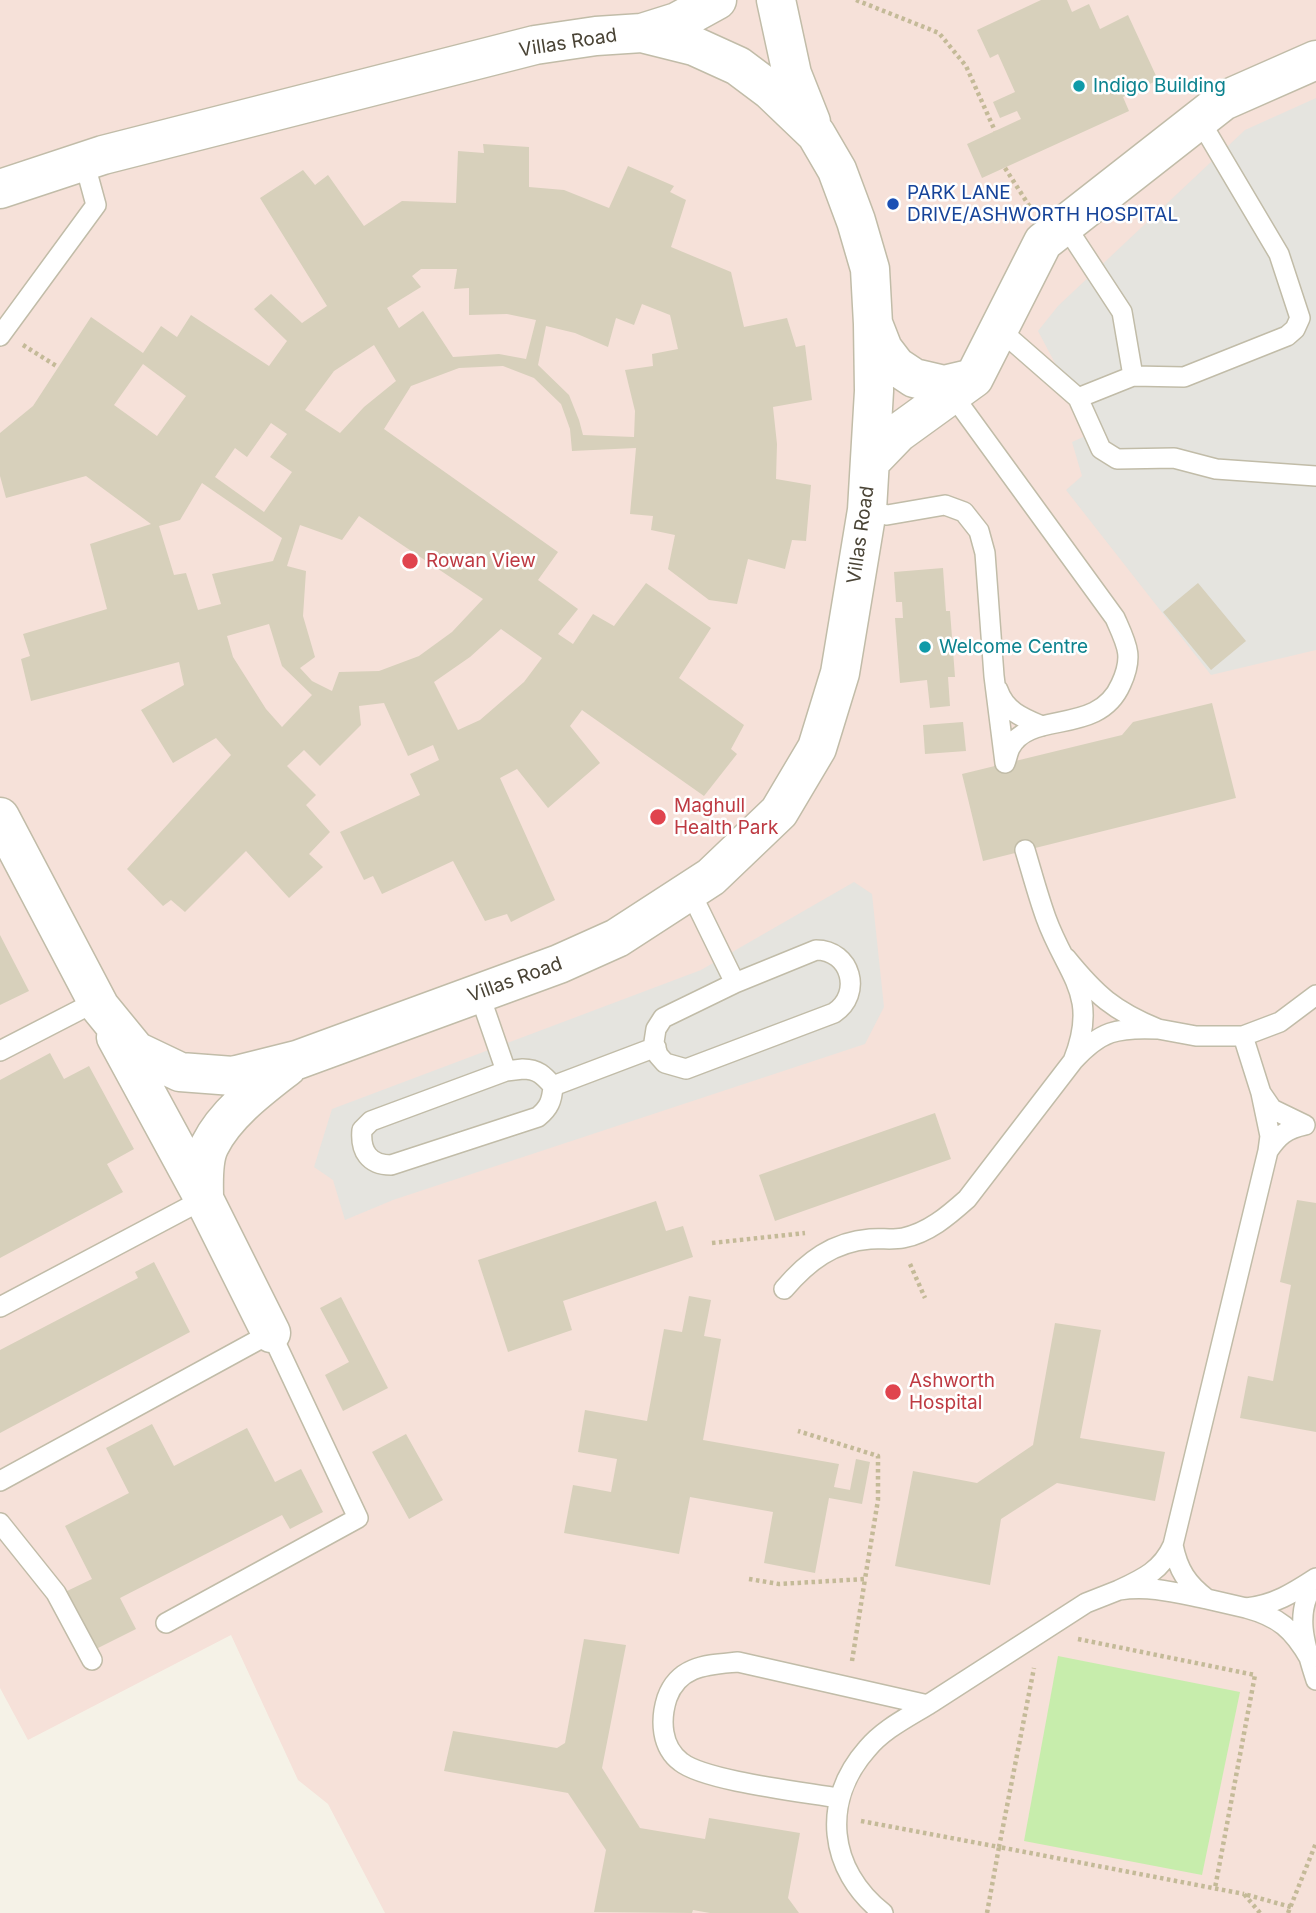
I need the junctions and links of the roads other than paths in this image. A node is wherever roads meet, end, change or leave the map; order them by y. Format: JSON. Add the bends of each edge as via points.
{"nodes":[{"id":1,"x":717,"y":0,"type":"edge"},
{"id":2,"x":775,"y":0,"type":"edge"},
{"id":3,"x":642,"y":33,"type":"junction"},
{"id":4,"x":1316,"y":60,"type":"edge"},
{"id":5,"x":1199,"y":119,"type":"junction"},
{"id":6,"x":816,"y":134,"type":"junction"},
{"id":7,"x":84,"y":161,"type":"junction"},
{"id":8,"x":0,"y":189,"type":"edge"},
{"id":9,"x":1057,"y":231,"type":"junction"},
{"id":10,"x":873,"y":324,"type":"junction"},
{"id":11,"x":999,"y":329,"type":"junction"},
{"id":12,"x":1,"y":334,"type":"edge"},
{"id":13,"x":1133,"y":376,"type":"junction"},
{"id":14,"x":963,"y":386,"type":"junction"},
{"id":15,"x":1078,"y":397,"type":"junction"},
{"id":16,"x":871,"y":461,"type":"junction"},
{"id":17,"x":1316,"y":476,"type":"edge"},
{"id":18,"x":867,"y":510,"type":"junction"},
{"id":19,"x":994,"y":676,"type":"junction"},
{"id":20,"x":1042,"y":726,"type":"junction"},
{"id":21,"x":0,"y":817,"type":"edge"},
{"id":22,"x":1026,"y":850,"type":"dead end"},
{"id":23,"x":690,"y":891,"type":"junction"},
{"id":24,"x":1066,"y":958,"type":"junction"},
{"id":25,"x":735,"y":983,"type":"junction"},
{"id":26,"x":479,"y":993,"type":"junction"},
{"id":27,"x":1316,"y":995,"type":"edge"},
{"id":28,"x":99,"y":1004,"type":"junction"},
{"id":29,"x":1158,"y":1029,"type":"junction"},
{"id":30,"x":1243,"y":1036,"type":"junction"},
{"id":31,"x":656,"y":1048,"type":"junction"},
{"id":32,"x":0,"y":1051,"type":"edge"},
{"id":33,"x":297,"y":1060,"type":"junction"},
{"id":34,"x":1073,"y":1061,"type":"junction"},
{"id":35,"x":506,"y":1072,"type":"junction"},
{"id":36,"x":553,"y":1086,"type":"junction"},
{"id":37,"x":1261,"y":1093,"type":"junction"},
{"id":38,"x":1310,"y":1126,"type":"edge"},
{"id":39,"x":1268,"y":1151,"type":"junction"},
{"id":40,"x":204,"y":1199,"type":"junction"},
{"id":41,"x":785,"y":1289,"type":"dead end"},
{"id":42,"x":0,"y":1307,"type":"edge"},
{"id":43,"x":271,"y":1333,"type":"junction"},
{"id":44,"x":0,"y":1481,"type":"edge"},
{"id":45,"x":0,"y":1523,"type":"edge"},
{"id":46,"x":1174,"y":1545,"type":"junction"},
{"id":47,"x":1316,"y":1580,"type":"edge"},
{"id":48,"x":1119,"y":1590,"type":"junction"},
{"id":49,"x":1207,"y":1600,"type":"junction"},
{"id":50,"x":1246,"y":1608,"type":"junction"},
{"id":51,"x":166,"y":1623,"type":"dead end"},
{"id":52,"x":1310,"y":1659,"type":"junction"},
{"id":53,"x":92,"y":1660,"type":"dead end"},
{"id":54,"x":1316,"y":1680,"type":"edge"},
{"id":55,"x":928,"y":1705,"type":"junction"},
{"id":56,"x":838,"y":1807,"type":"junction"},
{"id":57,"x":883,"y":1913,"type":"edge"}],
"edges":[{"from":1,"to":3,"type":"street","via":[[677,22]]},
{"from":2,"to":6,"type":"street","via":[[792,74]]},
{"from":3,"to":6,"type":"street","name":"Villas Road","via":[[694,46],[738,66]]},
{"from":3,"to":7,"type":"street","name":"Villas Road","via":[[535,46]]},
{"from":4,"to":5,"type":"street","via":[[1223,101]]},
{"from":5,"to":9,"type":"street"},
{"from":5,"to":13,"type":"lane","via":[[1279,254],[1300,318],[1287,336],[1184,377]]},
{"from":6,"to":10,"type":"street","name":"Villas Road","via":[[837,170],[856,221],[870,269]]},
{"from":7,"to":8,"type":"street","name":"Villas Road"},
{"from":7,"to":12,"type":"lane","via":[[96,205]]},
{"from":9,"to":11,"type":"street","via":[[1043,243]]},
{"from":9,"to":13,"type":"lane","via":[[1122,312]]},
{"from":10,"to":14,"type":"street","via":[[896,366],[914,378]]},
{"from":10,"to":16,"type":"street","name":"Villas Road"},
{"from":11,"to":14,"type":"street"},
{"from":11,"to":15,"type":"lane"},
{"from":13,"to":15,"type":"lane"},
{"from":14,"to":16,"type":"street","via":[[898,433]]},
{"from":14,"to":20,"type":"lane","via":[[1115,618],[1127,645],[1129,667],[1115,698],[1096,713]]},
{"from":15,"to":17,"type":"lane","via":[[1101,449],[1116,459],[1174,458],[1216,469]]},
{"from":16,"to":18,"type":"street","name":"Villas Road"},
{"from":18,"to":19,"type":"lane","via":[[887,515],[945,505],[964,512],[979,531],[985,553]]},
{"from":18,"to":23,"type":"street","name":"Villas Road","via":[[840,673],[817,748],[779,812]]},
{"from":19,"to":20,"type":"lane","via":[[1001,699],[1016,715]]},
{"from":19,"to":20,"type":"lane","via":[[1005,763],[1011,746],[1024,733]]},
{"from":21,"to":28,"type":"street","name":"Villas Road"},
{"from":22,"to":24,"type":"lane","via":[[1046,919]]},
{"from":23,"to":25,"type":"lane"},
{"from":23,"to":26,"type":"street","name":"Villas Road","via":[[617,938]]},
{"from":24,"to":29,"type":"lane","via":[[1107,1003]]},
{"from":24,"to":34,"type":"lane","via":[[1079,986],[1084,1013],[1082,1039]]},
{"from":25,"to":31,"type":"lane","via":[[663,1018],[656,1029]]},
{"from":25,"to":31,"type":"lane","via":[[826,950],[842,962],[851,985],[844,1007],[834,1013],[698,1066],[686,1069],[664,1063]]},
{"from":26,"to":33,"type":"street","name":"Villas Road"},
{"from":26,"to":35,"type":"lane"},
{"from":27,"to":30,"type":"lane","via":[[1280,1022]]},
{"from":28,"to":32,"type":"lane"},
{"from":28,"to":33,"type":"street","name":"Villas Road","via":[[136,1051],[180,1072],[233,1076]]},
{"from":28,"to":40,"type":"street"},
{"from":29,"to":30,"type":"lane","via":[[1196,1036]]},
{"from":29,"to":34,"type":"lane","via":[[1119,1029],[1103,1034]]},
{"from":30,"to":37,"type":"lane"},
{"from":31,"to":36,"type":"lane"},
{"from":33,"to":40,"type":"street","via":[[256,1091],[209,1146]]},
{"from":34,"to":41,"type":"lane","via":[[967,1199],[946,1218],[903,1238],[868,1239],[822,1252]]},
{"from":35,"to":36,"type":"lane","via":[[533,1069]]},
{"from":35,"to":36,"type":"lane","via":[[371,1121],[362,1130],[363,1152],[380,1165],[391,1165],[538,1117],[552,1101]]},
{"from":37,"to":38,"type":"lane","via":[[1272,1110]]},
{"from":37,"to":39,"type":"lane","via":[[1270,1136]]},
{"from":38,"to":39,"type":"lane","via":[[1289,1128]]},
{"from":39,"to":46,"type":"lane"},
{"from":40,"to":42,"type":"lane"},
{"from":40,"to":43,"type":"street"},
{"from":43,"to":44,"type":"lane"},
{"from":43,"to":51,"type":"lane","via":[[358,1518]]},
{"from":45,"to":53,"type":"lane","via":[[56,1593]]},
{"from":46,"to":48,"type":"lane","via":[[1156,1571]]},
{"from":46,"to":49,"type":"lane","via":[[1184,1578]]},
{"from":47,"to":50,"type":"lane","via":[[1284,1598]]},
{"from":47,"to":52,"type":"lane","via":[[1303,1614]]},
{"from":48,"to":49,"type":"lane","via":[[1153,1588]]},
{"from":48,"to":55,"type":"lane","via":[[1086,1603]]},
{"from":49,"to":50,"type":"lane"},
{"from":50,"to":52,"type":"lane","via":[[1269,1614],[1287,1627]]},
{"from":52,"to":54,"type":"lane"},
{"from":55,"to":56,"type":"lane","via":[[867,1748],[852,1767]]},
{"from":55,"to":56,"type":"lane","via":[[738,1662],[685,1672],[671,1686],[662,1731],[681,1762],[705,1774]]},
{"from":56,"to":57,"type":"lane","via":[[836,1837],[843,1862],[855,1886]]}]}
